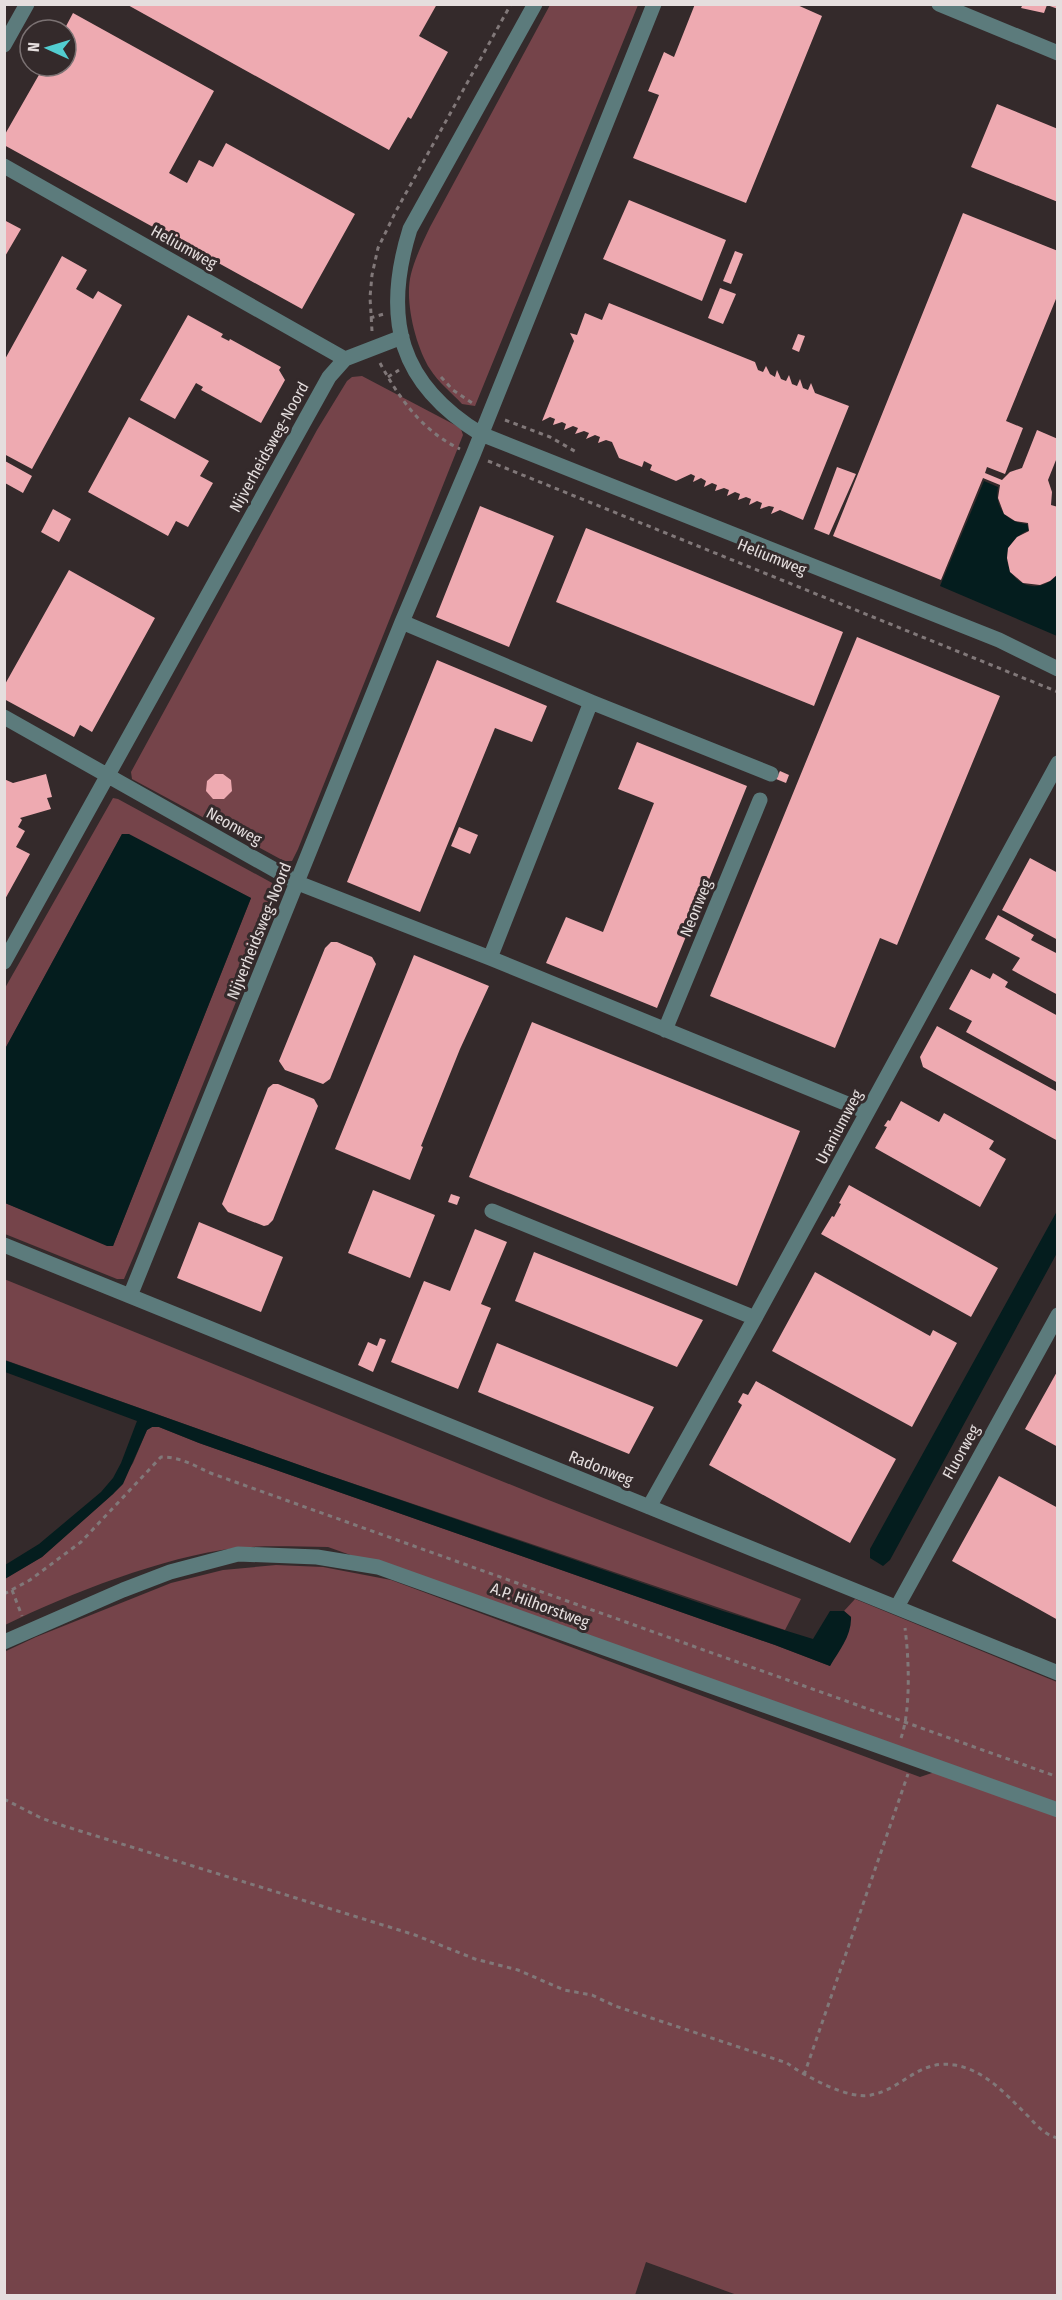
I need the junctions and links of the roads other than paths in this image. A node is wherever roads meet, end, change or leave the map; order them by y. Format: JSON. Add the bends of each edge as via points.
{"nodes":[{"id":1,"x":27,"y":4,"type":"edge"},
{"id":2,"x":535,"y":4,"type":"edge"},
{"id":3,"x":654,"y":4,"type":"edge"},
{"id":4,"x":939,"y":4,"type":"edge"},
{"id":5,"x":4,"y":45,"type":"edge"},
{"id":6,"x":1058,"y":53,"type":"edge"},
{"id":7,"x":4,"y":166,"type":"edge"},
{"id":8,"x":402,"y":337,"type":"junction"},
{"id":9,"x":345,"y":358,"type":"junction"},
{"id":10,"x":481,"y":434,"type":"junction"},
{"id":11,"x":402,"y":622,"type":"junction"},
{"id":12,"x":1058,"y":669,"type":"edge"},
{"id":13,"x":591,"y":702,"type":"junction"},
{"id":14,"x":4,"y":717,"type":"edge"},
{"id":15,"x":1058,"y":763,"type":"edge"},
{"id":16,"x":771,"y":774,"type":"dead end"},
{"id":17,"x":108,"y":775,"type":"junction"},
{"id":18,"x":760,"y":800,"type":"dead end"},
{"id":19,"x":298,"y":883,"type":"junction"},
{"id":20,"x":490,"y":958,"type":"junction"},
{"id":21,"x":4,"y":962,"type":"edge"},
{"id":22,"x":665,"y":1030,"type":"junction"},
{"id":23,"x":867,"y":1112,"type":"junction"},
{"id":24,"x":492,"y":1211,"type":"dead end"},
{"id":25,"x":4,"y":1245,"type":"edge"},
{"id":26,"x":130,"y":1296,"type":"junction"},
{"id":27,"x":1058,"y":1315,"type":"edge"},
{"id":28,"x":755,"y":1318,"type":"junction"},
{"id":29,"x":649,"y":1507,"type":"junction"},
{"id":30,"x":897,"y":1607,"type":"junction"},
{"id":31,"x":4,"y":1642,"type":"edge"},
{"id":32,"x":1058,"y":1673,"type":"edge"},
{"id":33,"x":1058,"y":1810,"type":"edge"}],
"edges":[{"from":1,"to":5,"type":"street"},
{"from":2,"to":8,"type":"street","via":[[410,229],[399,277]]},
{"from":3,"to":10,"type":"street","name":"Nijverheidsweg-Noord"},
{"from":4,"to":6,"type":"street"},
{"from":7,"to":9,"type":"street","name":"Heliumweg"},
{"from":8,"to":9,"type":"street","name":"Nijverheidsweg-Noord"},
{"from":8,"to":10,"type":"street","via":[[419,380],[456,418]]},
{"from":9,"to":17,"type":"street","name":"Nijverheidsweg-Noord","via":[[329,376]]},
{"from":10,"to":11,"type":"street","name":"Nijverheidsweg-Noord"},
{"from":10,"to":12,"type":"street","name":"Heliumweg","via":[[999,640]]},
{"from":11,"to":13,"type":"street"},
{"from":11,"to":19,"type":"street","name":"Nijverheidsweg-Noord"},
{"from":13,"to":16,"type":"street"},
{"from":13,"to":20,"type":"street"},
{"from":14,"to":17,"type":"street","name":"Neonweg"},
{"from":15,"to":23,"type":"street","name":"Uraniumweg"},
{"from":17,"to":19,"type":"street","name":"Neonweg"},
{"from":17,"to":21,"type":"street","name":"Nijverheidsweg-Noord"},
{"from":18,"to":22,"type":"street","name":"Neonweg"},
{"from":19,"to":20,"type":"street","name":"Neonweg"},
{"from":19,"to":26,"type":"street","name":"Nijverheidsweg-Noord"},
{"from":20,"to":22,"type":"street","name":"Neonweg"},
{"from":22,"to":23,"type":"street","name":"Neonweg"},
{"from":23,"to":28,"type":"street","name":"Uraniumweg"},
{"from":24,"to":28,"type":"street"},
{"from":25,"to":26,"type":"street"},
{"from":26,"to":29,"type":"street","name":"Radonweg"},
{"from":27,"to":30,"type":"street","name":"Fluorweg"},
{"from":28,"to":29,"type":"street","name":"Uraniumweg"},
{"from":29,"to":30,"type":"street","name":"Radonweg"},
{"from":30,"to":32,"type":"street","name":"Radonweg"},
{"from":31,"to":33,"type":"street","name":"A.P. Hilhorstweg","via":[[170,1572],[238,1554],[317,1557],[378,1567]]}]}
